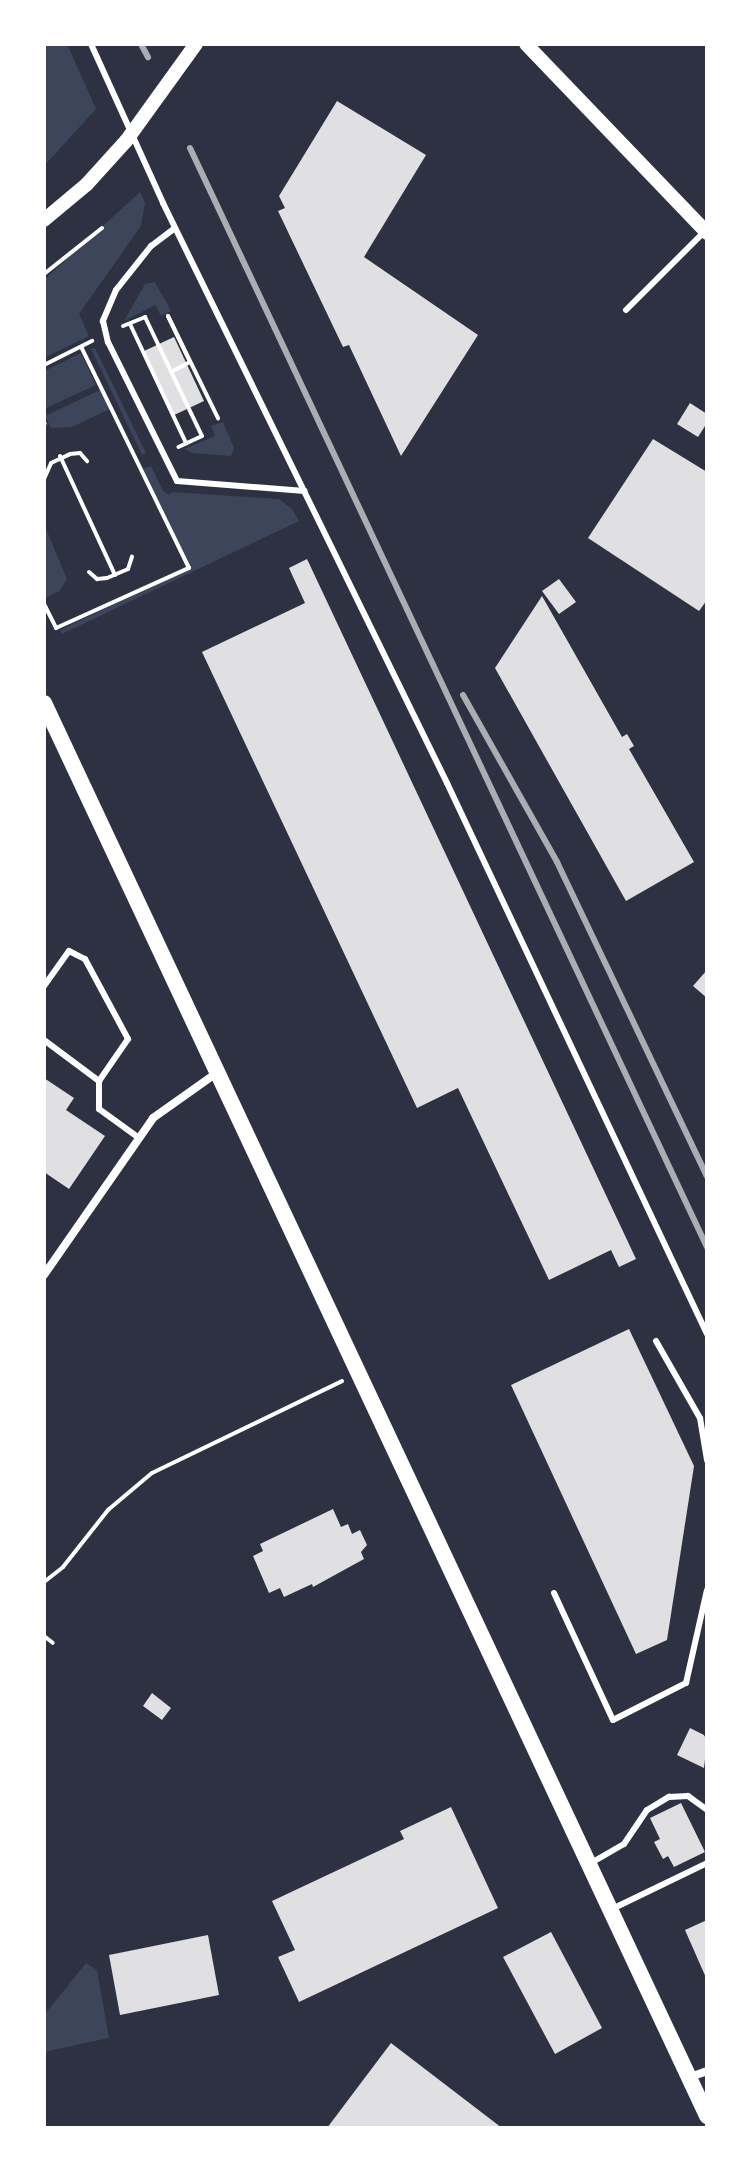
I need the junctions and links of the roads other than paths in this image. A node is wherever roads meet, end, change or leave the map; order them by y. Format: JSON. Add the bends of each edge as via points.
{"nodes":[{"id":1,"x":91,"y":44,"type":"edge"},
{"id":2,"x":196,"y":44,"type":"edge"},
{"id":3,"x":526,"y":44,"type":"edge"},
{"id":4,"x":44,"y":220,"type":"edge"},
{"id":5,"x":175,"y":228,"type":"junction"},
{"id":6,"x":706,"y":232,"type":"edge"},
{"id":7,"x":626,"y":310,"type":"dead end"},
{"id":8,"x":305,"y":491,"type":"junction"},
{"id":9,"x":45,"y":708,"type":"edge"},
{"id":10,"x":44,"y":986,"type":"edge"},
{"id":11,"x":44,"y":1040,"type":"edge"},
{"id":12,"x":218,"y":1072,"type":"junction"},
{"id":13,"x":99,"y":1081,"type":"junction"},
{"id":14,"x":139,"y":1138,"type":"junction"},
{"id":15,"x":44,"y":1275,"type":"edge"},
{"id":16,"x":707,"y":1334,"type":"edge"},
{"id":17,"x":656,"y":1341,"type":"dead end"},
{"id":18,"x":707,"y":1460,"type":"edge"},
{"id":19,"x":707,"y":1590,"type":"edge"},
{"id":20,"x":554,"y":1593,"type":"dead end"},
{"id":21,"x":707,"y":1810,"type":"edge"},
{"id":22,"x":707,"y":1863,"type":"edge"},
{"id":23,"x":590,"y":1864,"type":"junction"},
{"id":24,"x":612,"y":1909,"type":"junction"},
{"id":25,"x":707,"y":2071,"type":"edge"},
{"id":26,"x":690,"y":2077,"type":"junction"},
{"id":27,"x":707,"y":2116,"type":"edge"}],
"edges":[{"from":1,"to":5,"type":"lane"},
{"from":2,"to":4,"type":"street","via":[[134,131],[87,184]]},
{"from":3,"to":6,"type":"street"},
{"from":5,"to":8,"type":"lane"},
{"from":5,"to":8,"type":"lane","via":[[151,246],[116,290],[103,321],[108,342],[177,481]]},
{"from":6,"to":7,"type":"lane"},
{"from":8,"to":16,"type":"lane"},
{"from":9,"to":12,"type":"main road"},
{"from":10,"to":13,"type":"lane","via":[[69,951],[85,959],[128,1039]]},
{"from":11,"to":13,"type":"lane"},
{"from":12,"to":14,"type":"street","via":[[153,1118]]},
{"from":12,"to":23,"type":"main road"},
{"from":13,"to":14,"type":"lane","via":[[99,1109]]},
{"from":14,"to":15,"type":"street"},
{"from":17,"to":18,"type":"lane","via":[[700,1418]]},
{"from":19,"to":20,"type":"lane","via":[[686,1683],[613,1720]]},
{"from":21,"to":23,"type":"lane","via":[[688,1796],[653,1804],[624,1844]]},
{"from":22,"to":24,"type":"lane"},
{"from":23,"to":24,"type":"main road"},
{"from":24,"to":26,"type":"main road"},
{"from":25,"to":26,"type":"street"},
{"from":26,"to":27,"type":"main road"}]}
